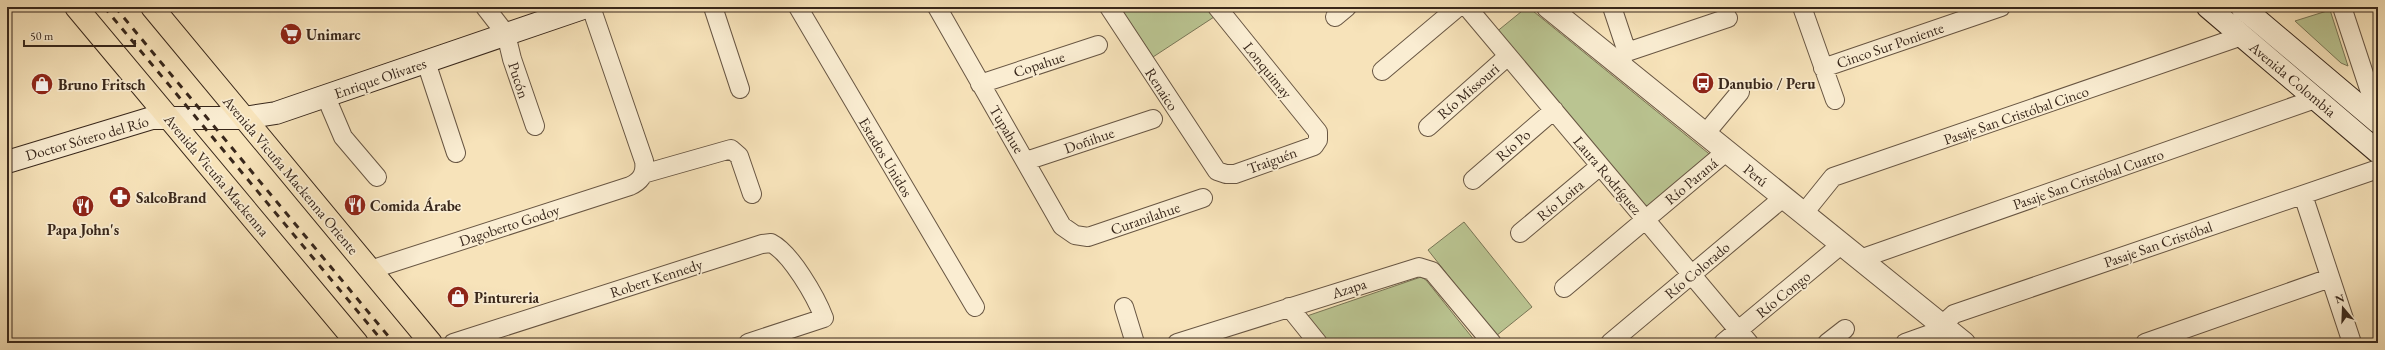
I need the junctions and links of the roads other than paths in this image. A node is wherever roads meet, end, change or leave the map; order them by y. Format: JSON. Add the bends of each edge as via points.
{"nodes":[{"id":1,"x":76,"y":7,"type":"edge"},
{"id":2,"x":152,"y":7,"type":"edge"},
{"id":3,"x":485,"y":7,"type":"edge"},
{"id":4,"x":586,"y":7,"type":"edge"},
{"id":5,"x":591,"y":7,"type":"edge"},
{"id":6,"x":713,"y":7,"type":"edge"},
{"id":7,"x":798,"y":7,"type":"edge"},
{"id":8,"x":937,"y":7,"type":"edge"},
{"id":9,"x":1109,"y":7,"type":"edge"},
{"id":10,"x":1217,"y":7,"type":"edge"},
{"id":11,"x":1458,"y":7,"type":"edge"},
{"id":12,"x":1467,"y":7,"type":"edge"},
{"id":13,"x":1548,"y":7,"type":"edge"},
{"id":14,"x":1612,"y":7,"type":"edge"},
{"id":15,"x":1802,"y":7,"type":"edge"},
{"id":16,"x":2001,"y":7,"type":"edge"},
{"id":17,"x":2208,"y":7,"type":"edge"},
{"id":18,"x":2242,"y":7,"type":"edge"},
{"id":19,"x":2342,"y":7,"type":"edge"},
{"id":20,"x":1728,"y":18,"type":"dead end"},
{"id":21,"x":506,"y":34,"type":"junction"},
{"id":22,"x":2242,"y":36,"type":"junction"},
{"id":23,"x":1098,"y":45,"type":"dead end"},
{"id":24,"x":1508,"y":56,"type":"junction"},
{"id":25,"x":1623,"y":57,"type":"junction"},
{"id":26,"x":426,"y":62,"type":"junction"},
{"id":27,"x":1823,"y":68,"type":"junction"},
{"id":28,"x":1382,"y":71,"type":"dead end"},
{"id":29,"x":980,"y":84,"type":"junction"},
{"id":30,"x":740,"y":89,"type":"dead end"},
{"id":31,"x":1740,"y":92,"type":"dead end"},
{"id":32,"x":326,"y":97,"type":"junction"},
{"id":33,"x":2369,"y":97,"type":"edge"},
{"id":34,"x":2316,"y":99,"type":"junction"},
{"id":35,"x":1834,"y":100,"type":"dead end"},
{"id":36,"x":1554,"y":110,"type":"junction"},
{"id":37,"x":168,"y":117,"type":"junction"},
{"id":38,"x":244,"y":118,"type":"junction"},
{"id":39,"x":1153,"y":119,"type":"dead end"},
{"id":40,"x":2378,"y":122,"type":"edge"},
{"id":41,"x":535,"y":126,"type":"dead end"},
{"id":42,"x":1428,"y":126,"type":"dead end"},
{"id":43,"x":1318,"y":132,"type":"joint"},
{"id":44,"x":1705,"y":134,"type":"junction"},
{"id":45,"x":1726,"y":151,"type":"junction"},
{"id":46,"x":2378,"y":152,"type":"edge"},
{"id":47,"x":456,"y":153,"type":"dead end"},
{"id":48,"x":7,"y":162,"type":"edge"},
{"id":49,"x":1026,"y":162,"type":"junction"},
{"id":50,"x":1600,"y":166,"type":"junction"},
{"id":51,"x":2378,"y":169,"type":"edge"},
{"id":52,"x":1217,"y":171,"type":"joint"},
{"id":53,"x":644,"y":174,"type":"junction"},
{"id":54,"x":377,"y":177,"type":"dead end"},
{"id":55,"x":1473,"y":180,"type":"dead end"},
{"id":56,"x":752,"y":194,"type":"dead end"},
{"id":57,"x":2303,"y":194,"type":"junction"},
{"id":58,"x":1203,"y":198,"type":"dead end"},
{"id":59,"x":1784,"y":198,"type":"junction"},
{"id":60,"x":1804,"y":213,"type":"junction"},
{"id":61,"x":1646,"y":220,"type":"junction"},
{"id":62,"x":1520,"y":233,"type":"dead end"},
{"id":63,"x":1088,"y":237,"type":"joint"},
{"id":64,"x":1842,"y":244,"type":"junction"},
{"id":65,"x":1860,"y":259,"type":"junction"},
{"id":66,"x":370,"y":270,"type":"junction"},
{"id":67,"x":1692,"y":274,"type":"junction"},
{"id":68,"x":2330,"y":278,"type":"junction"},
{"id":69,"x":1564,"y":288,"type":"dead end"},
{"id":70,"x":975,"y":307,"type":"dead end"},
{"id":71,"x":1124,"y":307,"type":"dead end"},
{"id":72,"x":1289,"y":308,"type":"junction"},
{"id":73,"x":1942,"y":325,"type":"junction"},
{"id":74,"x":1845,"y":329,"type":"dead end"},
{"id":75,"x":1744,"y":337,"type":"edge"},
{"id":76,"x":1488,"y":342,"type":"edge"},
{"id":77,"x":357,"y":343,"type":"edge"},
{"id":78,"x":431,"y":343,"type":"edge"},
{"id":79,"x":453,"y":343,"type":"edge"},
{"id":80,"x":748,"y":343,"type":"edge"},
{"id":81,"x":1135,"y":343,"type":"edge"},
{"id":82,"x":1177,"y":343,"type":"edge"},
{"id":83,"x":1318,"y":343,"type":"edge"},
{"id":84,"x":1610,"y":343,"type":"edge"},
{"id":85,"x":1723,"y":343,"type":"edge"},
{"id":86,"x":1827,"y":343,"type":"edge"},
{"id":87,"x":1905,"y":343,"type":"edge"},
{"id":88,"x":1964,"y":343,"type":"edge"},
{"id":89,"x":2146,"y":343,"type":"edge"},
{"id":90,"x":2352,"y":343,"type":"edge"}],
"edges":[{"from":1,"to":37,"type":"main road","name":"Avenida Vicuña Mackenna"},
{"from":2,"to":38,"type":"main road","name":"Avenida Vicuña Mackenna Oriente"},
{"from":3,"to":21,"type":"street"},
{"from":4,"to":21,"type":"main road","name":"Enrique Olivares"},
{"from":5,"to":53,"type":"street","via":[[644,161]]},
{"from":6,"to":30,"type":"street"},
{"from":7,"to":70,"type":"street","name":"Estados Unidos"},
{"from":8,"to":29,"type":"street","name":"Tupahue"},
{"from":9,"to":52,"type":"street","name":"Renaico"},
{"from":10,"to":43,"type":"street","name":"Lonquimay"},
{"from":11,"to":28,"type":"street"},
{"from":12,"to":24,"type":"street","name":"Laura Rodríguez"},
{"from":13,"to":25,"type":"main road","name":"Perú"},
{"from":14,"to":25,"type":"street"},
{"from":15,"to":27,"type":"street"},
{"from":16,"to":27,"type":"street","name":"Cinco Sur Poniente"},
{"from":17,"to":22,"type":"main road","name":"Avenida Colombia"},
{"from":18,"to":33,"type":"main road","name":"Avenida Colombia"},
{"from":19,"to":33,"type":"street"},
{"from":20,"to":25,"type":"street"},
{"from":21,"to":26,"type":"main road","name":"Enrique Olivares"},
{"from":21,"to":41,"type":"street","name":"Pucón"},
{"from":22,"to":34,"type":"main road","name":"Avenida Colombia"},
{"from":22,"to":60,"type":"street","name":"Pasaje San Cristóbal Cinco","via":[[1833,178]]},
{"from":23,"to":29,"type":"street","name":"Copahue"},
{"from":24,"to":36,"type":"street","name":"Laura Rodríguez"},
{"from":24,"to":42,"type":"street","name":"Río Missouri"},
{"from":25,"to":44,"type":"main road","name":"Perú"},
{"from":26,"to":32,"type":"main road","name":"Enrique Olivares"},
{"from":26,"to":47,"type":"street"},
{"from":27,"to":35,"type":"street"},
{"from":29,"to":49,"type":"street","name":"Tupahue"},
{"from":31,"to":44,"type":"street"},
{"from":32,"to":38,"type":"main road","name":"Enrique Olivares","via":[[276,113]]},
{"from":32,"to":54,"type":"street","via":[[343,137]]},
{"from":33,"to":40,"type":"main road","name":"Avenida Colombia"},
{"from":34,"to":46,"type":"main road","name":"Avenida Colombia"},
{"from":34,"to":65,"type":"street","name":"Pasaje San Cristóbal Cuatro"},
{"from":36,"to":50,"type":"street","name":"Laura Rodríguez"},
{"from":36,"to":55,"type":"street","name":"Río Po"},
{"from":37,"to":38,"type":"main road","name":"Enrique Olivares"},
{"from":37,"to":48,"type":"main road","name":"Doctor Sótero del Río","via":[[140,121]]},
{"from":37,"to":77,"type":"main road","name":"Avenida Vicuña Mackenna"},
{"from":38,"to":66,"type":"main road","name":"Avenida Vicuña Mackenna Oriente"},
{"from":39,"to":49,"type":"street","name":"Doñihue"},
{"from":43,"to":52,"type":"street","name":"Traiguén","via":[[1318,140],[1314,146],[1235,174]]},
{"from":44,"to":45,"type":"main road","name":"Perú"},
{"from":45,"to":59,"type":"main road","name":"Perú"},
{"from":45,"to":61,"type":"street","name":"Río Paraná"},
{"from":49,"to":63,"type":"street","name":"Tupahue","via":[[1062,226],[1075,235]]},
{"from":50,"to":61,"type":"street","name":"Laura Rodríguez"},
{"from":50,"to":62,"type":"street","name":"Río Loira"},
{"from":51,"to":57,"type":"street","name":"Pasaje San Cristóbal"},
{"from":53,"to":56,"type":"street","name":"Dagoberto Godoy","via":[[731,149],[739,156]]},
{"from":53,"to":66,"type":"street","name":"Dagoberto Godoy","via":[[630,186]]},
{"from":57,"to":68,"type":"street"},
{"from":57,"to":73,"type":"street","name":"Pasaje San Cristóbal","via":[[1954,314]]},
{"from":58,"to":63,"type":"street","name":"Curanilahue"},
{"from":59,"to":60,"type":"main road","name":"Perú"},
{"from":59,"to":67,"type":"street","name":"Río Colorado"},
{"from":60,"to":64,"type":"main road","name":"Perú"},
{"from":61,"to":67,"type":"street","name":"Laura Rodríguez"},
{"from":61,"to":69,"type":"street","name":"Río Paraná"},
{"from":64,"to":65,"type":"main road","name":"Perú"},
{"from":64,"to":75,"type":"street","name":"Río Congo"},
{"from":65,"to":73,"type":"main road","name":"Perú"},
{"from":66,"to":78,"type":"main road","name":"Avenida Vicuña Mackenna Oriente"},
{"from":67,"to":75,"type":"street","name":"Laura Rodríguez"},
{"from":67,"to":84,"type":"street","name":"Río Colorado"},
{"from":68,"to":89,"type":"street"},
{"from":68,"to":90,"type":"street"},
{"from":71,"to":81,"type":"street"},
{"from":72,"to":76,"type":"street","name":"Azapa","via":[[1424,267],[1432,271]]},
{"from":72,"to":82,"type":"street","name":"Azapa"},
{"from":72,"to":83,"type":"street"},
{"from":73,"to":87,"type":"street","name":"Pasaje San Cristóbal","via":[[1933,333]]},
{"from":73,"to":88,"type":"main road","name":"Perú"},
{"from":74,"to":86,"type":"street"},
{"from":75,"to":85,"type":"street","name":"Río Congo"},
{"from":79,"to":80,"type":"street","name":"Robert Kennedy","via":[[771,243],[809,285],[824,318]]}]}
